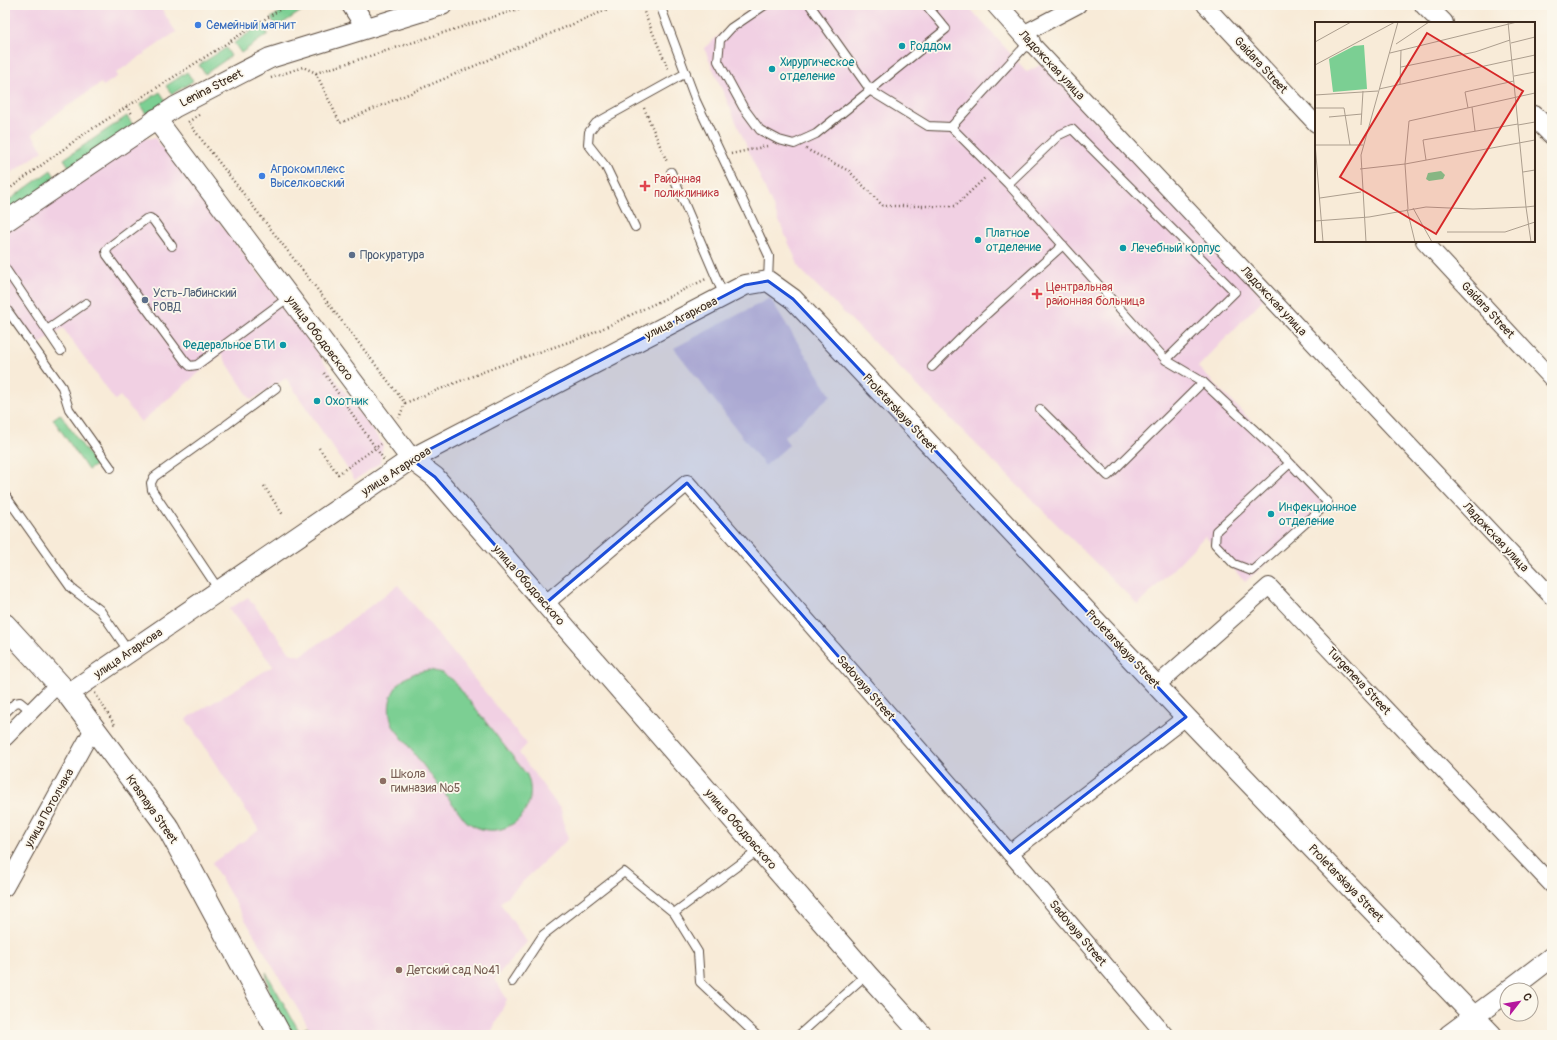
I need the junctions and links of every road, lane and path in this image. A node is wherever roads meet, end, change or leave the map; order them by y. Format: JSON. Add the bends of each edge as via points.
{"nodes":[{"id":1,"x":287,"y":5,"type":"edge"},
{"id":2,"x":352,"y":5,"type":"edge"},
{"id":3,"x":442,"y":5,"type":"edge"},
{"id":4,"x":530,"y":5,"type":"edge"},
{"id":5,"x":618,"y":5,"type":"edge"},
{"id":6,"x":641,"y":5,"type":"edge"},
{"id":7,"x":660,"y":5,"type":"edge"},
{"id":8,"x":765,"y":5,"type":"edge"},
{"id":9,"x":810,"y":5,"type":"edge"},
{"id":10,"x":926,"y":5,"type":"edge"},
{"id":11,"x":997,"y":5,"type":"edge"},
{"id":12,"x":1078,"y":5,"type":"edge"},
{"id":13,"x":1205,"y":5,"type":"edge"},
{"id":14,"x":1425,"y":5,"type":"edge"},
{"id":15,"x":1441,"y":22,"type":"edge"},
{"id":16,"x":366,"y":27,"type":"junction"},
{"id":17,"x":1027,"y":38,"type":"junction"},
{"id":18,"x":316,"y":73,"type":"junction"},
{"id":19,"x":686,"y":73,"type":"junction"},
{"id":20,"x":267,"y":79,"type":"dead end"},
{"id":21,"x":673,"y":80,"type":"junction"},
{"id":22,"x":871,"y":91,"type":"junction"},
{"id":23,"x":640,"y":99,"type":"junction"},
{"id":24,"x":201,"y":114,"type":"dead end"},
{"id":25,"x":1535,"y":117,"type":"edge"},
{"id":26,"x":156,"y":119,"type":"junction"},
{"id":27,"x":1315,"y":123,"type":"edge"},
{"id":28,"x":951,"y":127,"type":"junction"},
{"id":29,"x":1552,"y":134,"type":"edge"},
{"id":30,"x":791,"y":143,"type":"junction"},
{"id":31,"x":722,"y":156,"type":"junction"},
{"id":32,"x":994,"y":170,"type":"junction"},
{"id":33,"x":671,"y":172,"type":"joint"},
{"id":34,"x":1008,"y":184,"type":"junction"},
{"id":35,"x":5,"y":192,"type":"edge"},
{"id":36,"x":5,"y":222,"type":"edge"},
{"id":37,"x":635,"y":226,"type":"dead end"},
{"id":38,"x":1425,"y":242,"type":"edge"},
{"id":39,"x":1063,"y":245,"type":"junction"},
{"id":40,"x":172,"y":246,"type":"dead end"},
{"id":41,"x":5,"y":268,"type":"edge"},
{"id":42,"x":715,"y":274,"type":"junction"},
{"id":43,"x":768,"y":281,"type":"junction"},
{"id":44,"x":724,"y":296,"type":"junction"},
{"id":45,"x":289,"y":297,"type":"junction"},
{"id":46,"x":86,"y":303,"type":"dead end"},
{"id":47,"x":5,"y":307,"type":"edge"},
{"id":48,"x":47,"y":330,"type":"junction"},
{"id":49,"x":61,"y":351,"type":"dead end"},
{"id":50,"x":1166,"y":360,"type":"junction"},
{"id":51,"x":932,"y":367,"type":"dead end"},
{"id":52,"x":1552,"y":379,"type":"edge"},
{"id":53,"x":1203,"y":382,"type":"junction"},
{"id":54,"x":276,"y":388,"type":"dead end"},
{"id":55,"x":405,"y":403,"type":"junction"},
{"id":56,"x":1040,"y":409,"type":"dead end"},
{"id":57,"x":393,"y":435,"type":"junction"},
{"id":58,"x":319,"y":448,"type":"dead end"},
{"id":59,"x":375,"y":448,"type":"junction"},
{"id":60,"x":411,"y":459,"type":"junction"},
{"id":61,"x":1290,"y":463,"type":"junction"},
{"id":62,"x":111,"y":468,"type":"dead end"},
{"id":63,"x":392,"y":472,"type":"junction"},
{"id":64,"x":264,"y":486,"type":"dead end"},
{"id":65,"x":5,"y":495,"type":"edge"},
{"id":66,"x":283,"y":515,"type":"dead end"},
{"id":67,"x":219,"y":590,"type":"junction"},
{"id":68,"x":1552,"y":597,"type":"edge"},
{"id":69,"x":546,"y":603,"type":"junction"},
{"id":70,"x":5,"y":626,"type":"edge"},
{"id":71,"x":129,"y":652,"type":"junction"},
{"id":72,"x":1157,"y":685,"type":"junction"},
{"id":73,"x":63,"y":689,"type":"junction"},
{"id":74,"x":102,"y":689,"type":"dead end"},
{"id":75,"x":31,"y":711,"type":"junction"},
{"id":76,"x":5,"y":713,"type":"edge"},
{"id":77,"x":1186,"y":717,"type":"junction"},
{"id":78,"x":94,"y":727,"type":"junction"},
{"id":79,"x":116,"y":727,"type":"dead end"},
{"id":80,"x":5,"y":738,"type":"edge"},
{"id":81,"x":759,"y":850,"type":"junction"},
{"id":82,"x":1010,"y":853,"type":"junction"},
{"id":83,"x":1552,"y":885,"type":"edge"},
{"id":84,"x":5,"y":888,"type":"edge"},
{"id":85,"x":674,"y":913,"type":"junction"},
{"id":86,"x":1552,"y":957,"type":"edge"},
{"id":87,"x":867,"y":974,"type":"junction"},
{"id":88,"x":512,"y":982,"type":"dead end"},
{"id":89,"x":1520,"y":982,"type":"edge"},
{"id":90,"x":1499,"y":998,"type":"edge"},
{"id":91,"x":1474,"y":1016,"type":"junction"},
{"id":92,"x":280,"y":1035,"type":"edge"},
{"id":93,"x":756,"y":1035,"type":"edge"},
{"id":94,"x":799,"y":1035,"type":"edge"},
{"id":95,"x":922,"y":1035,"type":"edge"},
{"id":96,"x":1164,"y":1035,"type":"edge"},
{"id":97,"x":1449,"y":1035,"type":"edge"},
{"id":98,"x":1492,"y":1035,"type":"edge"}],
"edges":[{"from":1,"to":35,"type":"path","via":[[84,134]]},
{"from":2,"to":16,"type":"street"},
{"from":3,"to":16,"type":"street","name":"Lenina Street"},
{"from":4,"to":18,"type":"path"},
{"from":5,"to":18,"type":"path","via":[[340,123]]},
{"from":6,"to":21,"type":"path"},
{"from":7,"to":19,"type":"lane"},
{"from":8,"to":30,"type":"lane","via":[[731,28],[720,40],[718,61],[743,107],[760,130]]},
{"from":9,"to":22,"type":"lane"},
{"from":10,"to":22,"type":"lane","via":[[946,29]]},
{"from":11,"to":17,"type":"street","name":"Ладожская улица"},
{"from":12,"to":17,"type":"street"},
{"from":13,"to":27,"type":"street","name":"Gaidara Street"},
{"from":14,"to":15,"type":"street"},
{"from":16,"to":26,"type":"street","name":"Lenina Street","via":[[270,58]]},
{"from":17,"to":28,"type":"lane"},
{"from":17,"to":68,"type":"street","name":"Ладожская улица"},
{"from":18,"to":20,"type":"path","via":[[303,67]]},
{"from":19,"to":21,"type":"lane"},
{"from":19,"to":31,"type":"lane"},
{"from":21,"to":23,"type":"lane"},
{"from":22,"to":28,"type":"lane","via":[[928,126]]},
{"from":22,"to":30,"type":"lane","via":[[816,134]]},
{"from":23,"to":33,"type":"path"},
{"from":23,"to":37,"type":"lane","via":[[596,123],[587,137],[588,144],[606,167]]},
{"from":24,"to":55,"type":"path","via":[[188,122]]},
{"from":25,"to":29,"type":"street"},
{"from":26,"to":36,"type":"street","name":"Lenina Street"},
{"from":26,"to":45,"type":"street","name":"улица Ободовского"},
{"from":28,"to":32,"type":"lane"},
{"from":30,"to":31,"type":"path"},
{"from":30,"to":32,"type":"path","via":[[849,171],[883,206],[956,206]]},
{"from":31,"to":43,"type":"lane","via":[[769,256]]},
{"from":32,"to":34,"type":"lane"},
{"from":33,"to":42,"type":"lane"},
{"from":34,"to":39,"type":"lane"},
{"from":34,"to":50,"type":"lane","via":[[1058,135],[1072,129],[1235,292]]},
{"from":38,"to":52,"type":"street","name":"Gaidara Street"},
{"from":39,"to":50,"type":"lane"},
{"from":39,"to":51,"type":"lane"},
{"from":40,"to":45,"type":"lane","via":[[150,218],[106,251],[190,366],[197,365]]},
{"from":41,"to":48,"type":"lane"},
{"from":42,"to":44,"type":"lane"},
{"from":42,"to":55,"type":"path","via":[[589,335],[493,368]]},
{"from":43,"to":44,"type":"street","name":"улица Агаркова","via":[[745,285]]},
{"from":43,"to":72,"type":"street","name":"Proletarskaya Street","via":[[792,299]]},
{"from":44,"to":60,"type":"street","name":"улица Агаркова"},
{"from":45,"to":57,"type":"street","name":"улица Ободовского"},
{"from":46,"to":48,"type":"lane"},
{"from":47,"to":62,"type":"lane","via":[[62,387],[69,409]]},
{"from":48,"to":49,"type":"lane"},
{"from":50,"to":53,"type":"lane"},
{"from":53,"to":56,"type":"lane","via":[[1108,476]]},
{"from":53,"to":61,"type":"lane"},
{"from":54,"to":67,"type":"lane","via":[[154,477],[151,483],[152,490]]},
{"from":55,"to":57,"type":"path"},
{"from":57,"to":59,"type":"path"},
{"from":57,"to":60,"type":"street","name":"улица Ободовского"},
{"from":58,"to":59,"type":"path","via":[[338,474]]},
{"from":59,"to":63,"type":"path"},
{"from":60,"to":63,"type":"street","name":"улица Агаркова"},
{"from":60,"to":69,"type":"street","name":"улица Ободовского","via":[[435,477]]},
{"from":61,"to":61,"type":"lane","via":[[1328,503],[1252,571],[1234,564],[1215,544],[1216,531]]},
{"from":63,"to":67,"type":"street","name":"улица Агаркова"},
{"from":64,"to":66,"type":"path"},
{"from":65,"to":71,"type":"lane","via":[[71,588],[100,610]]},
{"from":67,"to":71,"type":"street","name":"улица Агаркова"},
{"from":69,"to":81,"type":"street","name":"улица Ободовского"},
{"from":69,"to":82,"type":"street","name":"Sadovaya Street","via":[[687,483]]},
{"from":70,"to":73,"type":"main road","name":"Krasnaya Street"},
{"from":71,"to":73,"type":"street","name":"улица Агаркова"},
{"from":72,"to":77,"type":"street","name":"Proletarskaya Street"},
{"from":72,"to":83,"type":"street","name":"Turgeneva Street","via":[[1269,586]]},
{"from":73,"to":75,"type":"street","name":"улица Агаркова"},
{"from":73,"to":78,"type":"main road","name":"Krasnaya Street"},
{"from":74,"to":79,"type":"path","via":[[95,693]]},
{"from":75,"to":76,"type":"lane","via":[[20,702],[15,703]]},
{"from":75,"to":80,"type":"street","name":"улица Агаркова"},
{"from":77,"to":82,"type":"street"},
{"from":77,"to":91,"type":"street","name":"Proletarskaya Street"},
{"from":78,"to":84,"type":"street","name":"улица Потолчака"},
{"from":78,"to":92,"type":"main road","name":"Krasnaya Street","via":[[169,829]]},
{"from":81,"to":85,"type":"lane"},
{"from":81,"to":87,"type":"street","name":"улица Ободовского"},
{"from":82,"to":96,"type":"street","name":"Sadovaya Street"},
{"from":85,"to":88,"type":"lane","via":[[624,872],[543,935]]},
{"from":85,"to":93,"type":"lane","via":[[698,952],[700,982]]},
{"from":86,"to":89,"type":"street"},
{"from":87,"to":94,"type":"lane"},
{"from":87,"to":95,"type":"street","name":"улица Ободовского"},
{"from":90,"to":91,"type":"street"},
{"from":91,"to":97,"type":"street"},
{"from":91,"to":98,"type":"street","name":"Proletarskaya Street"}]}
